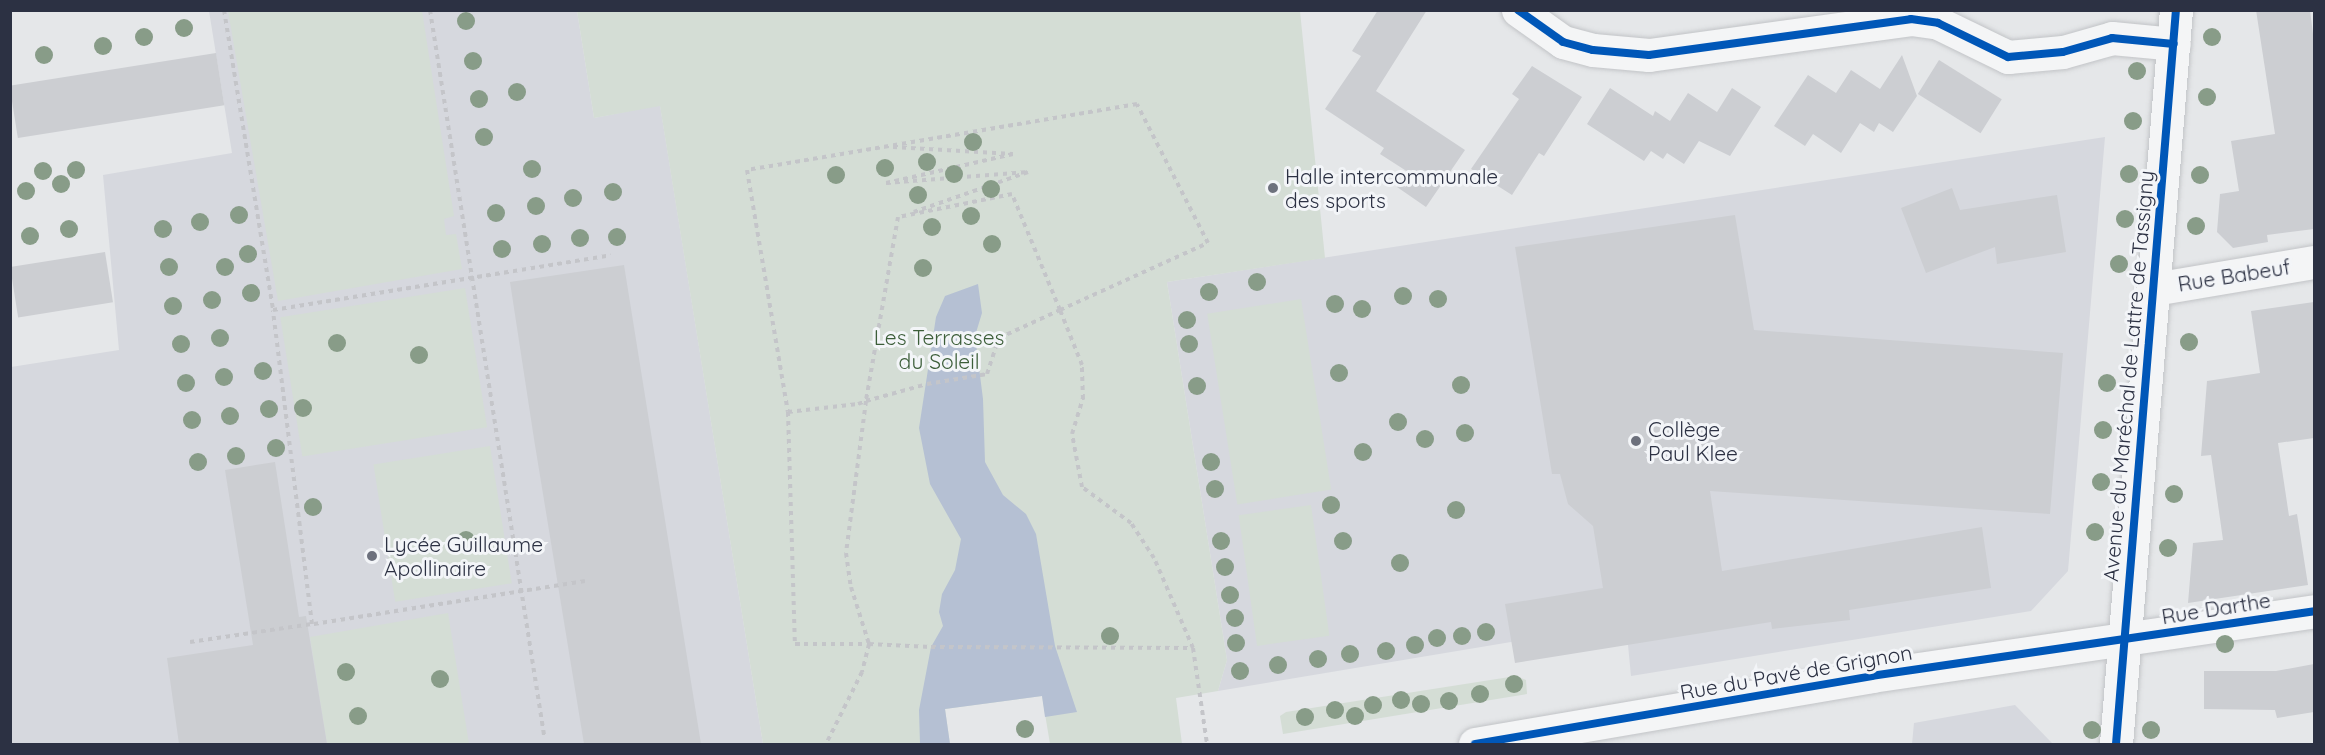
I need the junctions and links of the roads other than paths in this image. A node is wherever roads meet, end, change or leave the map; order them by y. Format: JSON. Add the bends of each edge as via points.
{"nodes":[{"id":1,"x":1518,"y":10,"type":"edge"},
{"id":2,"x":2176,"y":10,"type":"edge"},
{"id":3,"x":2174,"y":44,"type":"junction"},
{"id":4,"x":2314,"y":262,"type":"edge"},
{"id":5,"x":2154,"y":289,"type":"junction"},
{"id":6,"x":2314,"y":611,"type":"edge"},
{"id":7,"x":2123,"y":641,"type":"junction"},
{"id":8,"x":1475,"y":744,"type":"edge"},
{"id":9,"x":2116,"y":744,"type":"edge"}],
"edges":[{"from":1,"to":3,"type":"street","via":[[1563,42],[1593,50],[1648,55],[1911,19],[1938,23],[2008,57],[2063,52],[2112,38]]},
{"from":2,"to":3,"type":"street","name":"Avenue du Maréchal de Lattre de Tassigny"},
{"from":3,"to":5,"type":"street","name":"Avenue du Maréchal de Lattre de Tassigny"},
{"from":4,"to":5,"type":"street","name":"Rue Babeuf"},
{"from":5,"to":7,"type":"street","name":"Avenue du Maréchal de Lattre de Tassigny"},
{"from":6,"to":7,"type":"street","name":"Rue Darthe"},
{"from":7,"to":8,"type":"street","name":"Rue du Pavé de Grignon","via":[[1871,676]]},
{"from":7,"to":9,"type":"street","name":"Avenue du Maréchal de Lattre de Tassigny"}]}
